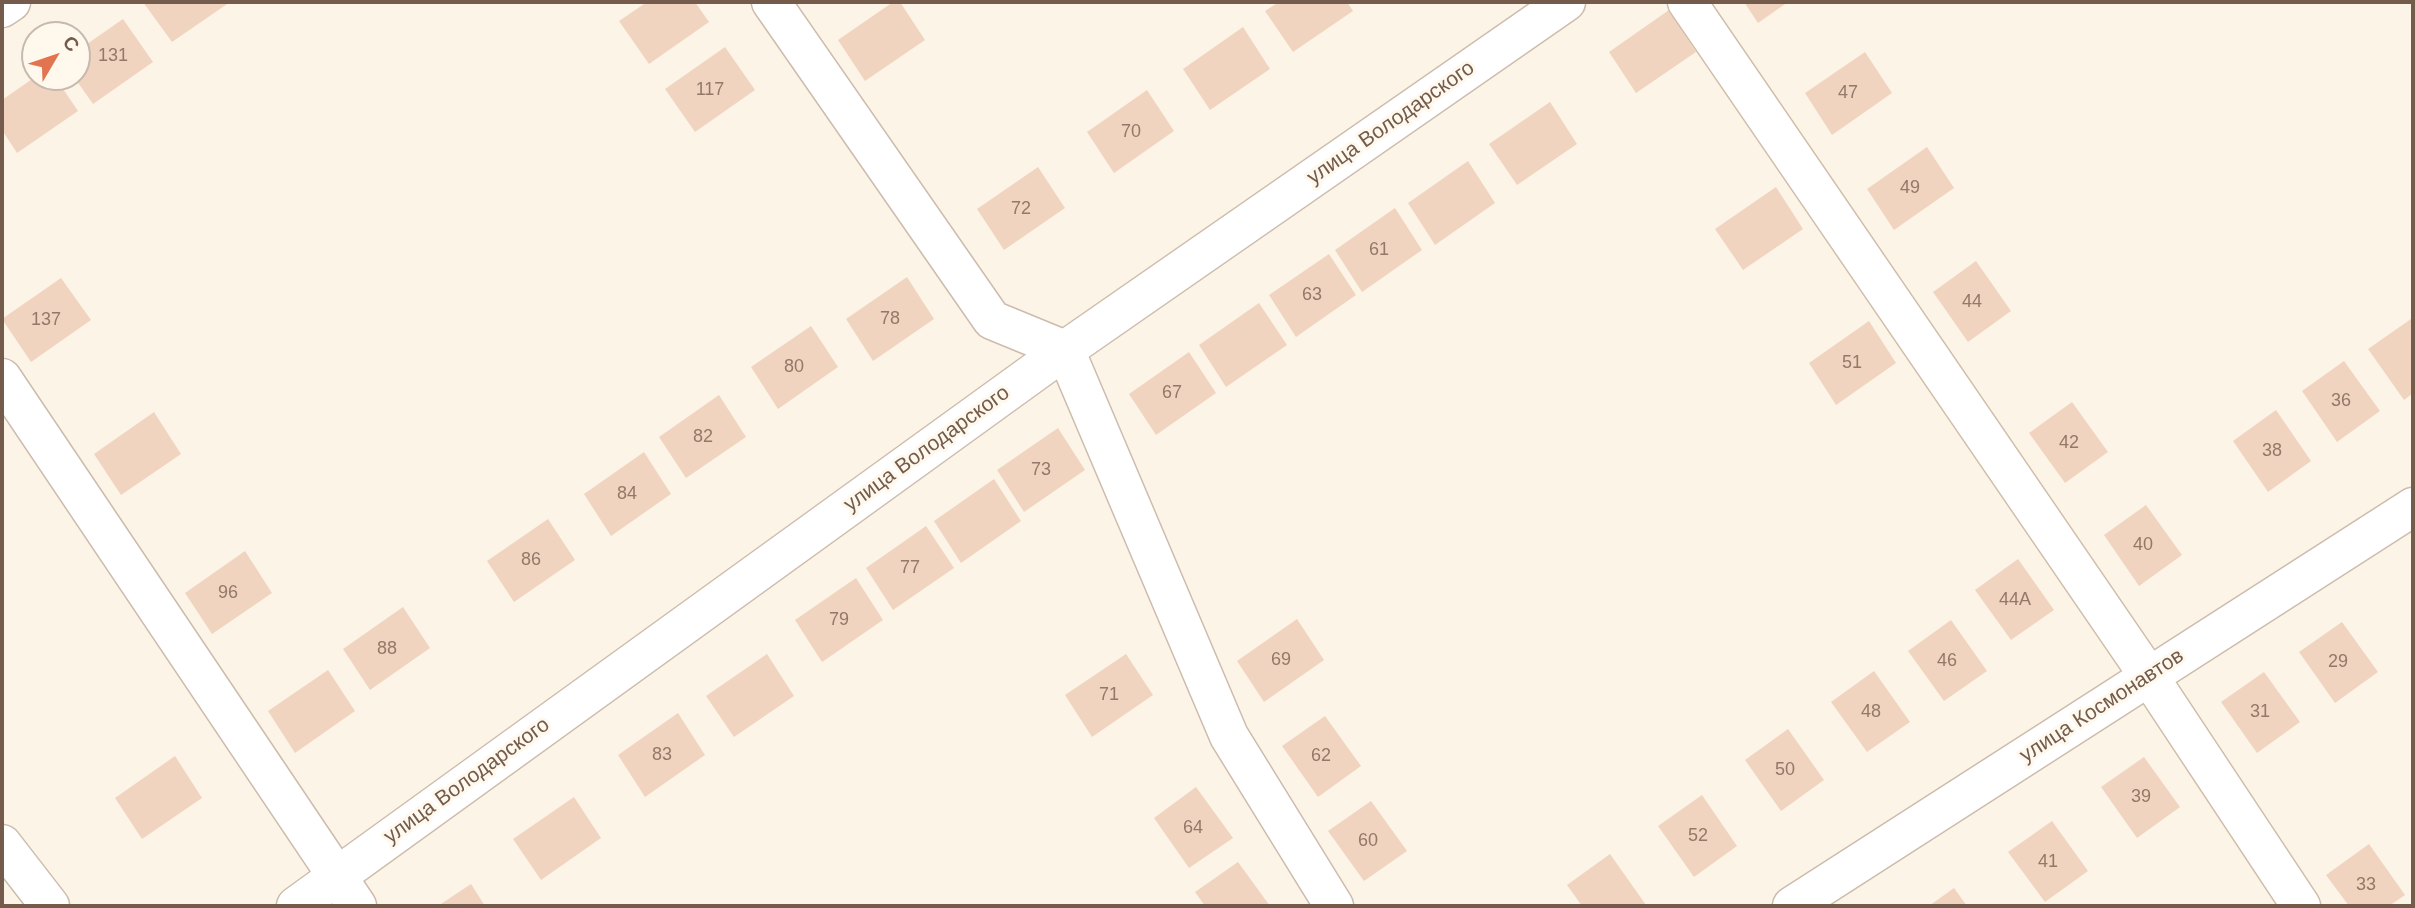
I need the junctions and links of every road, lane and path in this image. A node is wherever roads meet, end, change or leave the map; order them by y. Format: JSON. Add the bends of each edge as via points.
{"nodes":[{"id":1,"x":11,"y":2,"type":"edge"},
{"id":2,"x":771,"y":2,"type":"edge"},
{"id":3,"x":1566,"y":2,"type":"edge"},
{"id":4,"x":1687,"y":2,"type":"edge"},
{"id":5,"x":2,"y":8,"type":"edge"},
{"id":6,"x":1065,"y":350,"type":"junction"},
{"id":7,"x":2,"y":378,"type":"edge"},
{"id":8,"x":2413,"y":507,"type":"edge"},
{"id":9,"x":2148,"y":675,"type":"junction"},
{"id":10,"x":2,"y":844,"type":"edge"},
{"id":11,"x":337,"y":875,"type":"junction"},
{"id":12,"x":50,"y":906,"type":"edge"},
{"id":13,"x":296,"y":906,"type":"edge"},
{"id":14,"x":357,"y":906,"type":"edge"},
{"id":15,"x":1334,"y":906,"type":"edge"},
{"id":16,"x":1793,"y":906,"type":"edge"},
{"id":17,"x":2301,"y":906,"type":"edge"}],
"edges":[{"from":1,"to":5,"type":"street"},
{"from":2,"to":6,"type":"street","via":[[992,320]]},
{"from":3,"to":6,"type":"street","name":"улица Володарского"},
{"from":4,"to":9,"type":"street"},
{"from":6,"to":11,"type":"street","name":"улица Володарского"},
{"from":6,"to":15,"type":"street","via":[[1230,736]]},
{"from":7,"to":11,"type":"street"},
{"from":8,"to":9,"type":"street","name":"улица Космонавтов"},
{"from":9,"to":16,"type":"street","name":"улица Космонавтов"},
{"from":9,"to":17,"type":"street"},
{"from":10,"to":12,"type":"street"},
{"from":11,"to":13,"type":"street","name":"улица Володарского"},
{"from":11,"to":14,"type":"street"}]}
